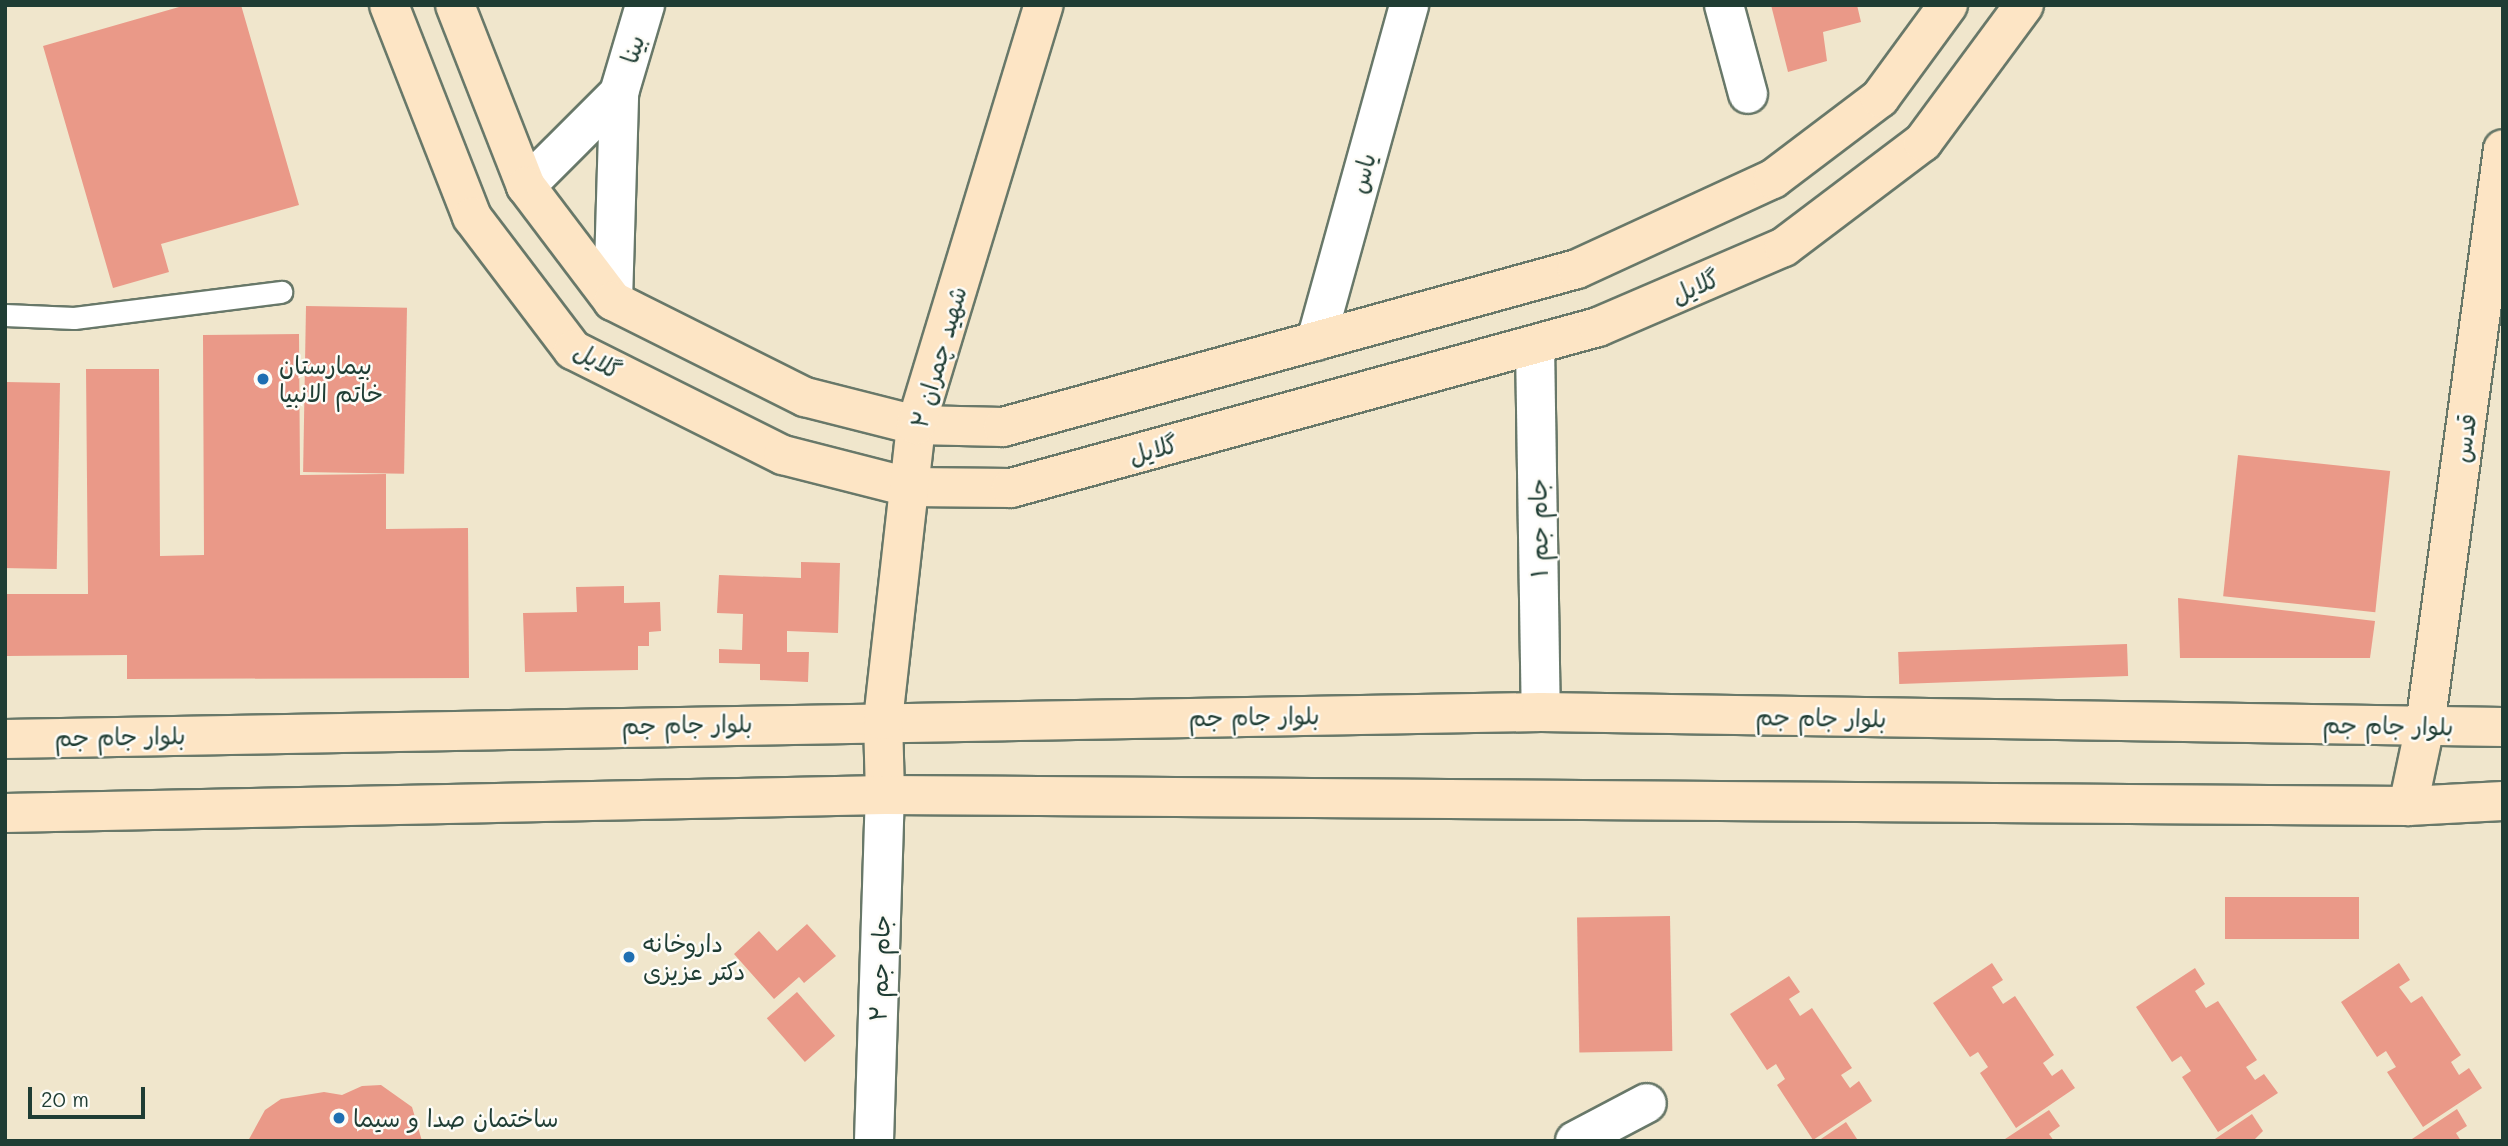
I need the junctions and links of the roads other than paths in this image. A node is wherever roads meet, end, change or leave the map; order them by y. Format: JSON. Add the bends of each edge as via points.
{"nodes":[{"id":1,"x":389,"y":5,"type":"edge"},
{"id":2,"x":455,"y":5,"type":"edge"},
{"id":3,"x":645,"y":5,"type":"edge"},
{"id":4,"x":1044,"y":5,"type":"edge"},
{"id":5,"x":1409,"y":5,"type":"edge"},
{"id":6,"x":1724,"y":5,"type":"edge"},
{"id":7,"x":1948,"y":5,"type":"edge"},
{"id":8,"x":2024,"y":5,"type":"edge"},
{"id":9,"x":618,"y":93,"type":"junction"},
{"id":10,"x":1748,"y":93,"type":"dead end"},
{"id":11,"x":2503,"y":149,"type":"edge"},
{"id":12,"x":526,"y":186,"type":"junction"},
{"id":13,"x":281,"y":292,"type":"dead end"},
{"id":14,"x":613,"y":301,"type":"junction"},
{"id":15,"x":5,"y":315,"type":"edge"},
{"id":16,"x":1316,"y":341,"type":"junction"},
{"id":17,"x":1535,"y":345,"type":"junction"},
{"id":18,"x":916,"y":425,"type":"junction"},
{"id":19,"x":909,"y":486,"type":"junction"},
{"id":20,"x":1541,"y":712,"type":"junction"},
{"id":21,"x":883,"y":720,"type":"junction"},
{"id":22,"x":2425,"y":726,"type":"junction"},
{"id":23,"x":2503,"y":727,"type":"edge"},
{"id":24,"x":5,"y":739,"type":"edge"},
{"id":25,"x":885,"y":795,"type":"junction"},
{"id":26,"x":2503,"y":802,"type":"edge"},
{"id":27,"x":2408,"y":806,"type":"junction"},
{"id":28,"x":5,"y":813,"type":"edge"},
{"id":29,"x":1647,"y":1103,"type":"dead end"},
{"id":30,"x":874,"y":1141,"type":"edge"},
{"id":31,"x":1575,"y":1141,"type":"edge"}],
"edges":[{"from":1,"to":19,"type":"street","name":"گلایل","via":[[472,217],[573,350],[783,455]]},
{"from":2,"to":12,"type":"street"},
{"from":3,"to":9,"type":"street","name":"بینا"},
{"from":4,"to":18,"type":"street","name":"شهید چمران ۲"},
{"from":5,"to":16,"type":"street","name":"یاس"},
{"from":6,"to":10,"type":"street"},
{"from":7,"to":16,"type":"street","via":[[1880,99],[1773,179],[1577,269]]},
{"from":8,"to":17,"type":"street","name":"گلایل","via":[[1923,142],[1784,247],[1598,327]]},
{"from":9,"to":12,"type":"street"},
{"from":9,"to":14,"type":"street"},
{"from":11,"to":22,"type":"street","name":"قدس"},
{"from":12,"to":14,"type":"street"},
{"from":13,"to":15,"type":"lane","via":[[74,318]]},
{"from":14,"to":18,"type":"street","via":[[805,397]]},
{"from":16,"to":18,"type":"street","via":[[1003,427]]},
{"from":17,"to":19,"type":"street","name":"گلایل","via":[[1011,488]]},
{"from":17,"to":20,"type":"street","name":"جام جم ۱"},
{"from":18,"to":19,"type":"street","name":"شهید چمران ۲"},
{"from":19,"to":21,"type":"street","name":"شهید چمران ۲"},
{"from":20,"to":21,"type":"street","name":"بلوار جام جم"},
{"from":20,"to":22,"type":"street","name":"بلوار جام جم"},
{"from":21,"to":24,"type":"street","name":"بلوار جام جم"},
{"from":21,"to":25,"type":"street","name":"شهید چمران ۲"},
{"from":22,"to":23,"type":"street","name":"بلوار جام جم"},
{"from":22,"to":27,"type":"street","name":"قدس"},
{"from":25,"to":27,"type":"street"},
{"from":25,"to":28,"type":"street"},
{"from":25,"to":30,"type":"street","name":"جام جم ۲"},
{"from":26,"to":27,"type":"street"},
{"from":29,"to":31,"type":"street"}]}
